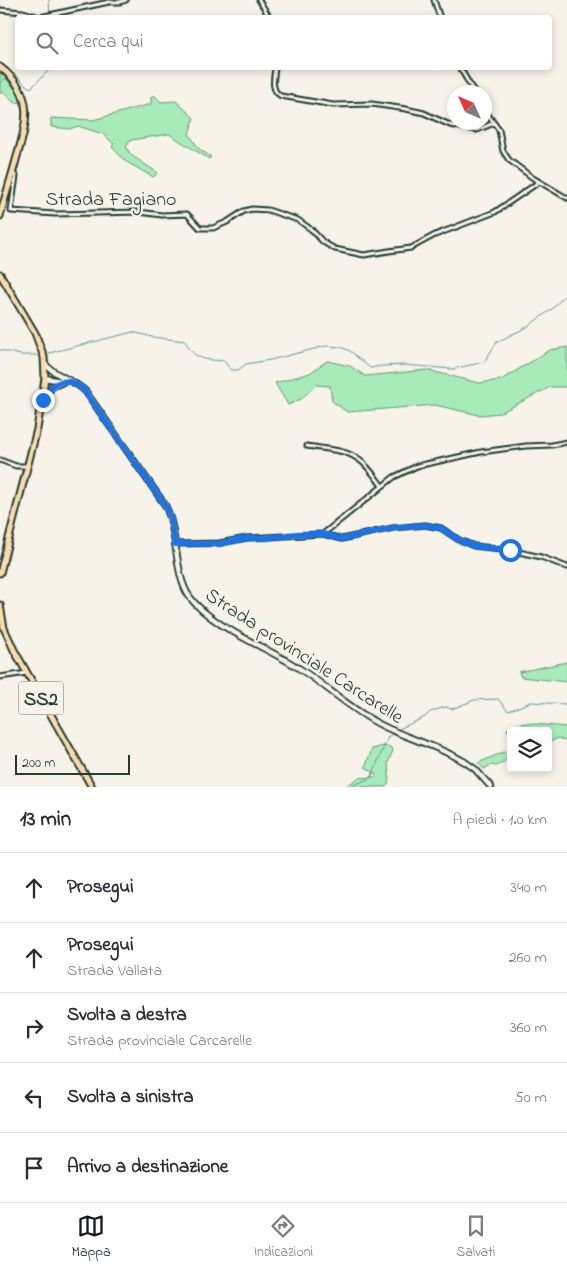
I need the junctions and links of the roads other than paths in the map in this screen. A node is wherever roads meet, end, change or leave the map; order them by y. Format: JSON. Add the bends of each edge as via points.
{"nodes":[{"id":1,"x":126,"y":0,"type":"edge"},
{"id":2,"x":259,"y":0,"type":"edge"},
{"id":3,"x":434,"y":0,"type":"edge"},
{"id":4,"x":0,"y":10,"type":"edge"},
{"id":5,"x":36,"y":15,"type":"edge"},
{"id":6,"x":52,"y":15,"type":"edge"},
{"id":7,"x":268,"y":15,"type":"edge"},
{"id":8,"x":439,"y":15,"type":"edge"},
{"id":9,"x":0,"y":67,"type":"edge"},
{"id":10,"x":275,"y":70,"type":"edge"},
{"id":11,"x":461,"y":70,"type":"edge"},
{"id":12,"x":470,"y":85,"type":"edge"},
{"id":13,"x":492,"y":120,"type":"edge"},
{"id":14,"x":494,"y":123,"type":"junction"},
{"id":15,"x":12,"y":173,"type":"junction"},
{"id":16,"x":540,"y":182,"type":"junction"},
{"id":17,"x":567,"y":198,"type":"edge"},
{"id":18,"x":0,"y":216,"type":"edge"},
{"id":19,"x":0,"y":274,"type":"edge"},
{"id":20,"x":44,"y":360,"type":"junction"},
{"id":21,"x":61,"y":376,"type":"junction"},
{"id":22,"x":45,"y":378,"type":"junction"},
{"id":23,"x":65,"y":381,"type":"junction"},
{"id":24,"x":72,"y":381,"type":"junction"},
{"id":25,"x":43,"y":400,"type":"junction"},
{"id":26,"x":567,"y":442,"type":"edge"},
{"id":27,"x":308,"y":446,"type":"dead end"},
{"id":28,"x":0,"y":460,"type":"edge"},
{"id":29,"x":28,"y":466,"type":"junction"},
{"id":30,"x":382,"y":486,"type":"junction"},
{"id":31,"x":323,"y":534,"type":"junction"},
{"id":32,"x":175,"y":544,"type":"junction"},
{"id":33,"x":567,"y":567,"type":"edge"},
{"id":34,"x":0,"y":573,"type":"edge"},
{"id":35,"x":0,"y":605,"type":"edge"},
{"id":36,"x":27,"y":673,"type":"junction"},
{"id":37,"x":0,"y":677,"type":"edge"},
{"id":38,"x":92,"y":787,"type":"edge"},
{"id":39,"x":491,"y":787,"type":"edge"}],
"edges":[{"from":1,"to":6,"type":"street"},
{"from":2,"to":7,"type":"street"},
{"from":3,"to":8,"type":"street"},
{"from":4,"to":5,"type":"street"},
{"from":9,"to":15,"type":"main road","via":[[19,86],[26,109],[25,131]]},
{"from":10,"to":14,"type":"street","via":[[274,88],[281,96],[332,105],[372,104],[424,113],[450,125],[477,130]]},
{"from":11,"to":12,"type":"street"},
{"from":13,"to":14,"type":"street"},
{"from":14,"to":16,"type":"street","via":[[509,160]]},
{"from":15,"to":16,"type":"street","name":"Strada Fagiano","via":[[16,176],[10,210],[55,214],[187,214],[200,228],[213,228],[252,208],[268,210],[298,220],[335,249],[364,255],[411,248],[494,212]]},
{"from":15,"to":18,"type":"main road"},
{"from":16,"to":17,"type":"street"},
{"from":19,"to":20,"type":"main road","via":[[28,320]]},
{"from":20,"to":21,"type":"main road","name":"Strada provinciale Carcarelle"},
{"from":20,"to":22,"type":"main road"},
{"from":21,"to":22,"type":"main road"},
{"from":21,"to":24,"type":"main road","name":"Strada provinciale Carcarelle"},
{"from":22,"to":23,"type":"main road"},
{"from":22,"to":25,"type":"main road"},
{"from":23,"to":24,"type":"main road"},
{"from":23,"to":25,"type":"main road","via":[[52,387]]},
{"from":24,"to":32,"type":"main road","name":"Strada provinciale Carcarelle","via":[[86,392],[165,505]]},
{"from":25,"to":29,"type":"main road"},
{"from":26,"to":30,"type":"street","via":[[481,452],[431,462],[394,477]]},
{"from":27,"to":30,"type":"street","via":[[344,452],[358,458]]},
{"from":28,"to":29,"type":"street","via":[[16,466]]},
{"from":29,"to":34,"type":"main road"},
{"from":30,"to":31,"type":"street"},
{"from":31,"to":32,"type":"street","via":[[247,538],[219,544]]},
{"from":31,"to":33,"type":"street","via":[[342,539],[425,525],[441,528],[474,546],[510,550]]},
{"from":32,"to":39,"type":"main road","name":"Strada provinciale Carcarelle","via":[[185,588],[199,607],[224,626],[298,667],[366,716],[391,730],[460,758]]},
{"from":35,"to":36,"type":"main road","number":"SS2","via":[[4,628]]},
{"from":36,"to":37,"type":"street"},
{"from":36,"to":38,"type":"main road","number":"SS2"}]}
